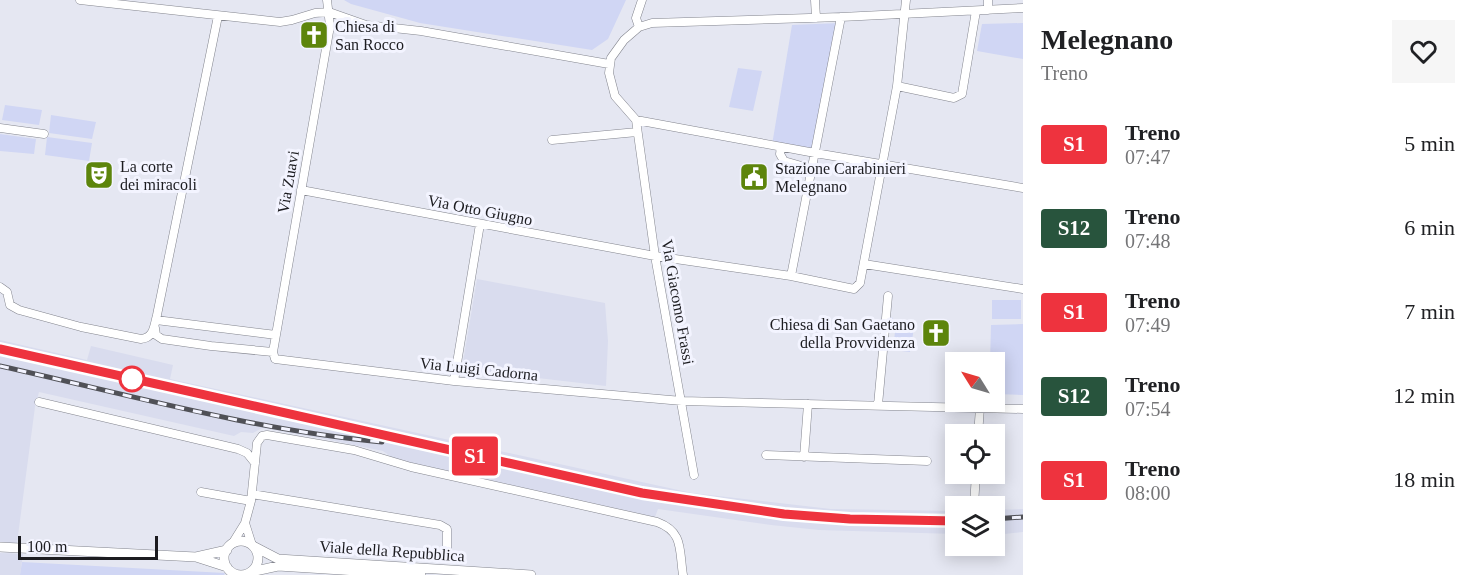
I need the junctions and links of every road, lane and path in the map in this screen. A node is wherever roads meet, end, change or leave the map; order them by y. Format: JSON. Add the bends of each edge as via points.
{"nodes":[{"id":1,"x":80,"y":0,"type":"edge"},
{"id":2,"x":327,"y":0,"type":"edge"},
{"id":3,"x":642,"y":0,"type":"edge"},
{"id":4,"x":815,"y":0,"type":"edge"},
{"id":5,"x":906,"y":0,"type":"edge"},
{"id":6,"x":988,"y":0,"type":"edge"},
{"id":7,"x":1023,"y":8,"type":"edge"},
{"id":8,"x":988,"y":10,"type":"junction"},
{"id":9,"x":976,"y":11,"type":"junction"},
{"id":10,"x":329,"y":12,"type":"junction"},
{"id":11,"x":904,"y":14,"type":"junction"},
{"id":12,"x":218,"y":16,"type":"junction"},
{"id":13,"x":841,"y":17,"type":"junction"},
{"id":14,"x":816,"y":18,"type":"junction"},
{"id":15,"x":643,"y":26,"type":"junction"},
{"id":16,"x":609,"y":64,"type":"junction"},
{"id":17,"x":897,"y":86,"type":"junction"},
{"id":18,"x":636,"y":120,"type":"junction"},
{"id":19,"x":0,"y":128,"type":"edge"},
{"id":20,"x":637,"y":132,"type":"junction"},
{"id":21,"x":44,"y":134,"type":"dead end"},
{"id":22,"x":552,"y":140,"type":"dead end"},
{"id":23,"x":781,"y":147,"type":"junction"},
{"id":24,"x":815,"y":153,"type":"junction"},
{"id":25,"x":883,"y":164,"type":"junction"},
{"id":26,"x":812,"y":169,"type":"junction"},
{"id":27,"x":1023,"y":188,"type":"edge"},
{"id":28,"x":301,"y":190,"type":"junction"},
{"id":29,"x":480,"y":224,"type":"junction"},
{"id":30,"x":655,"y":256,"type":"junction"},
{"id":31,"x":864,"y":264,"type":"junction"},
{"id":32,"x":791,"y":276,"type":"junction"},
{"id":33,"x":0,"y":287,"type":"edge"},
{"id":34,"x":1023,"y":289,"type":"edge"},
{"id":35,"x":888,"y":296,"type":"dead end"},
{"id":36,"x":156,"y":320,"type":"junction"},
{"id":37,"x":276,"y":336,"type":"junction"},
{"id":38,"x":273,"y":355,"type":"junction"},
{"id":39,"x":454,"y":381,"type":"junction"},
{"id":40,"x":682,"y":401,"type":"junction"},
{"id":41,"x":39,"y":402,"type":"dead end"},
{"id":42,"x":808,"y":404,"type":"junction"},
{"id":43,"x":878,"y":405,"type":"junction"},
{"id":44,"x":945,"y":407,"type":"edge"},
{"id":45,"x":1005,"y":409,"type":"edge"},
{"id":46,"x":1023,"y":409,"type":"edge"},
{"id":47,"x":766,"y":455,"type":"dead end"},
{"id":48,"x":804,"y":457,"type":"junction"},
{"id":49,"x":255,"y":459,"type":"junction"},
{"id":50,"x":927,"y":461,"type":"dead end"},
{"id":51,"x":694,"y":476,"type":"dead end"},
{"id":52,"x":201,"y":492,"type":"dead end"},
{"id":53,"x":251,"y":497,"type":"junction"},
{"id":54,"x":245,"y":523,"type":"junction"},
{"id":55,"x":253,"y":546,"type":"junction"},
{"id":56,"x":0,"y":547,"type":"edge"},
{"id":57,"x":229,"y":547,"type":"junction"},
{"id":58,"x":447,"y":549,"type":"dead end"},
{"id":59,"x":196,"y":557,"type":"junction"},
{"id":60,"x":230,"y":571,"type":"edge"},
{"id":61,"x":250,"y":573,"type":"edge"},
{"id":62,"x":421,"y":575,"type":"edge"},
{"id":63,"x":531,"y":575,"type":"edge"},
{"id":64,"x":683,"y":575,"type":"edge"}],
"edges":[{"from":1,"to":12,"type":"street"},
{"from":2,"to":10,"type":"street","name":"Via Zuavi"},
{"from":3,"to":15,"type":"street","via":[[636,18]]},
{"from":4,"to":14,"type":"street"},
{"from":5,"to":11,"type":"street"},
{"from":6,"to":8,"type":"street"},
{"from":7,"to":8,"type":"street"},
{"from":8,"to":9,"type":"street"},
{"from":9,"to":11,"type":"street"},
{"from":9,"to":17,"type":"street","via":[[964,90],[959,96]]},
{"from":10,"to":12,"type":"street","via":[[284,22]]},
{"from":10,"to":16,"type":"street","via":[[366,25]]},
{"from":10,"to":28,"type":"street","name":"Via Zuavi","via":[[330,26]]},
{"from":11,"to":13,"type":"street"},
{"from":11,"to":17,"type":"street"},
{"from":12,"to":36,"type":"street"},
{"from":13,"to":14,"type":"street"},
{"from":13,"to":24,"type":"street"},
{"from":14,"to":15,"type":"street"},
{"from":15,"to":16,"type":"street","via":[[624,40]]},
{"from":16,"to":18,"type":"street","via":[[613,93]]},
{"from":17,"to":25,"type":"street"},
{"from":18,"to":20,"type":"street","name":"Via Giacomo Frassi"},
{"from":18,"to":23,"type":"street"},
{"from":19,"to":21,"type":"street"},
{"from":20,"to":22,"type":"street"},
{"from":20,"to":30,"type":"street","name":"Via Giacomo Frassi"},
{"from":23,"to":24,"type":"street"},
{"from":23,"to":26,"type":"street","via":[[784,161]]},
{"from":24,"to":25,"type":"street"},
{"from":24,"to":26,"type":"street"},
{"from":25,"to":27,"type":"street"},
{"from":25,"to":31,"type":"street"},
{"from":26,"to":32,"type":"street"},
{"from":28,"to":29,"type":"street","name":"Via Otto Giugno"},
{"from":28,"to":37,"type":"street","name":"Via Zuavi"},
{"from":29,"to":30,"type":"street","name":"Via Otto Giugno"},
{"from":29,"to":39,"type":"street"},
{"from":30,"to":32,"type":"street","name":"Via Otto Giugno"},
{"from":30,"to":40,"type":"street","name":"Via Giacomo Frassi"},
{"from":31,"to":32,"type":"street","name":"Via Otto Giugno","via":[[860,282],[851,289]]},
{"from":31,"to":34,"type":"street"},
{"from":33,"to":36,"type":"street","via":[[6,290],[9,303],[15,308],[81,327],[145,339]]},
{"from":35,"to":43,"type":"street"},
{"from":36,"to":37,"type":"street"},
{"from":36,"to":38,"type":"street","name":"Via Luigi Cadorna","via":[[154,331],[160,338]]},
{"from":37,"to":38,"type":"street","name":"Via Zuavi"},
{"from":38,"to":39,"type":"street","name":"Via Luigi Cadorna","via":[[278,360]]},
{"from":39,"to":40,"type":"street","name":"Via Luigi Cadorna"},
{"from":40,"to":42,"type":"street","name":"Via Luigi Cadorna"},
{"from":40,"to":51,"type":"street","name":"Via Giacomo Frassi"},
{"from":41,"to":49,"type":"street","via":[[238,449]]},
{"from":42,"to":43,"type":"street","name":"Via Luigi Cadorna"},
{"from":42,"to":48,"type":"street"},
{"from":43,"to":44,"type":"street","name":"Via Luigi Cadorna"},
{"from":45,"to":46,"type":"street","name":"Via Luigi Cadorna"},
{"from":47,"to":48,"type":"street"},
{"from":48,"to":50,"type":"street"},
{"from":49,"to":53,"type":"street"},
{"from":49,"to":64,"type":"street","via":[[260,438],[267,435],[354,450],[411,467],[645,519],[674,531]]},
{"from":52,"to":53,"type":"street"},
{"from":53,"to":54,"type":"street"},
{"from":53,"to":58,"type":"street","via":[[440,525],[447,530]]},
{"from":54,"to":55,"type":"street"},
{"from":54,"to":57,"type":"street"},
{"from":55,"to":57,"type":"street","name":"Viale della Repubblica","via":[[240,541]]},
{"from":55,"to":61,"type":"street","via":[[258,559]]},
{"from":55,"to":63,"type":"street","name":"Viale della Repubblica","via":[[278,559]]},
{"from":56,"to":59,"type":"street","name":"Viale della Repubblica"},
{"from":57,"to":59,"type":"street","name":"Viale della Repubblica"},
{"from":57,"to":60,"type":"street","via":[[225,556]]},
{"from":59,"to":60,"type":"street","name":"Viale della Repubblica"},
{"from":60,"to":61,"type":"street","name":"Viale della Repubblica"},
{"from":61,"to":62,"type":"street","name":"Viale della Repubblica","via":[[278,566]]}]}
